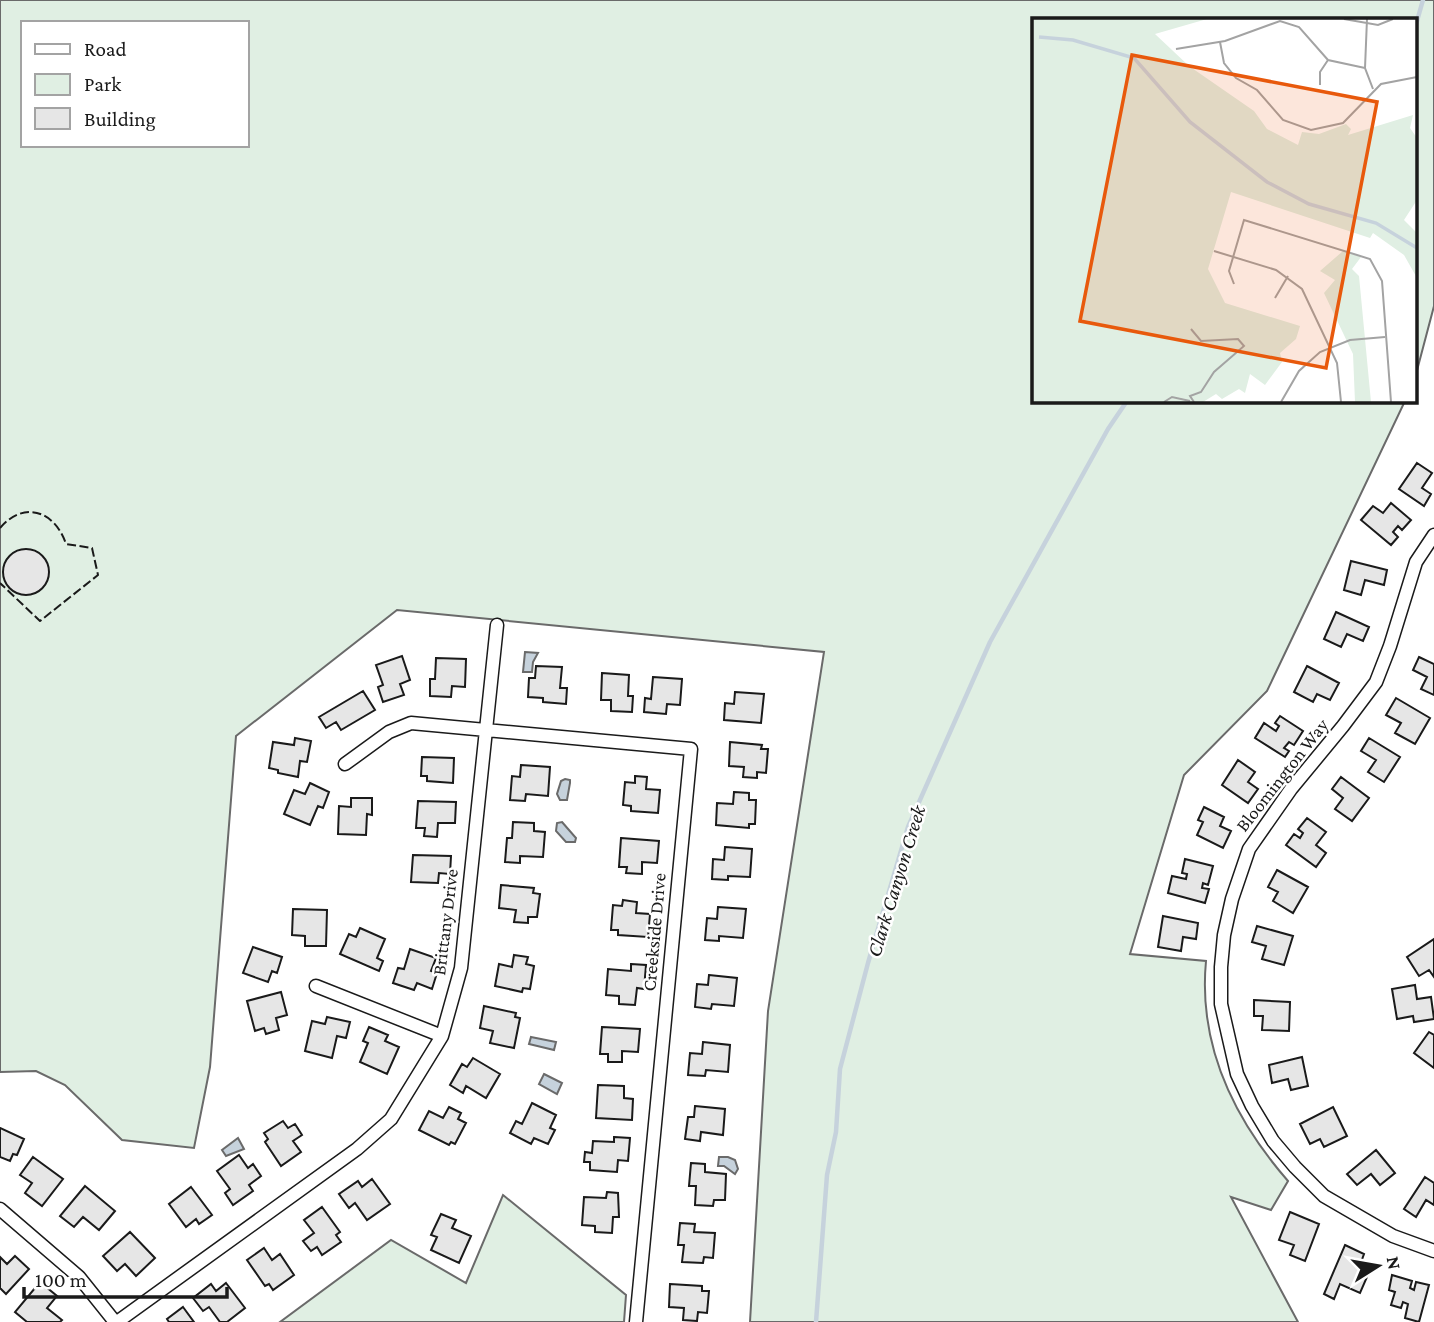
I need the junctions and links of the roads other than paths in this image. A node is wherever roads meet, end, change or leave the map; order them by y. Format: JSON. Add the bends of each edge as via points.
{"nodes":[{"id":1,"x":1434,"y":535,"type":"edge"},
{"id":2,"x":497,"y":625,"type":"dead end"},
{"id":3,"x":486,"y":730,"type":"junction"},
{"id":4,"x":345,"y":764,"type":"dead end"},
{"id":5,"x":316,"y":986,"type":"dead end"},
{"id":6,"x":442,"y":1036,"type":"junction"},
{"id":7,"x":0,"y":1209,"type":"edge"},
{"id":8,"x":1434,"y":1251,"type":"edge"},
{"id":9,"x":116,"y":1322,"type":"edge"},
{"id":10,"x":636,"y":1322,"type":"edge"}],
"edges":[{"from":1,"to":8,"type":"street","name":"Bloomington Way","via":[[1416,562],[1376,682],[1249,849],[1224,934],[1221,1004],[1237,1074],[1273,1141],[1295,1167],[1324,1196],[1393,1236]]},
{"from":2,"to":3,"type":"street","name":"Brittany Drive"},
{"from":3,"to":4,"type":"street","via":[[411,723],[389,732]]},
{"from":3,"to":6,"type":"street","name":"Brittany Drive","via":[[461,968]]},
{"from":3,"to":10,"type":"street","name":"Creekside Drive","via":[[691,750]]},
{"from":5,"to":6,"type":"street"},
{"from":6,"to":9,"type":"street","name":"Brittany Drive","via":[[391,1119],[374,1135]]},
{"from":7,"to":9,"type":"street","via":[[79,1277]]}]}
